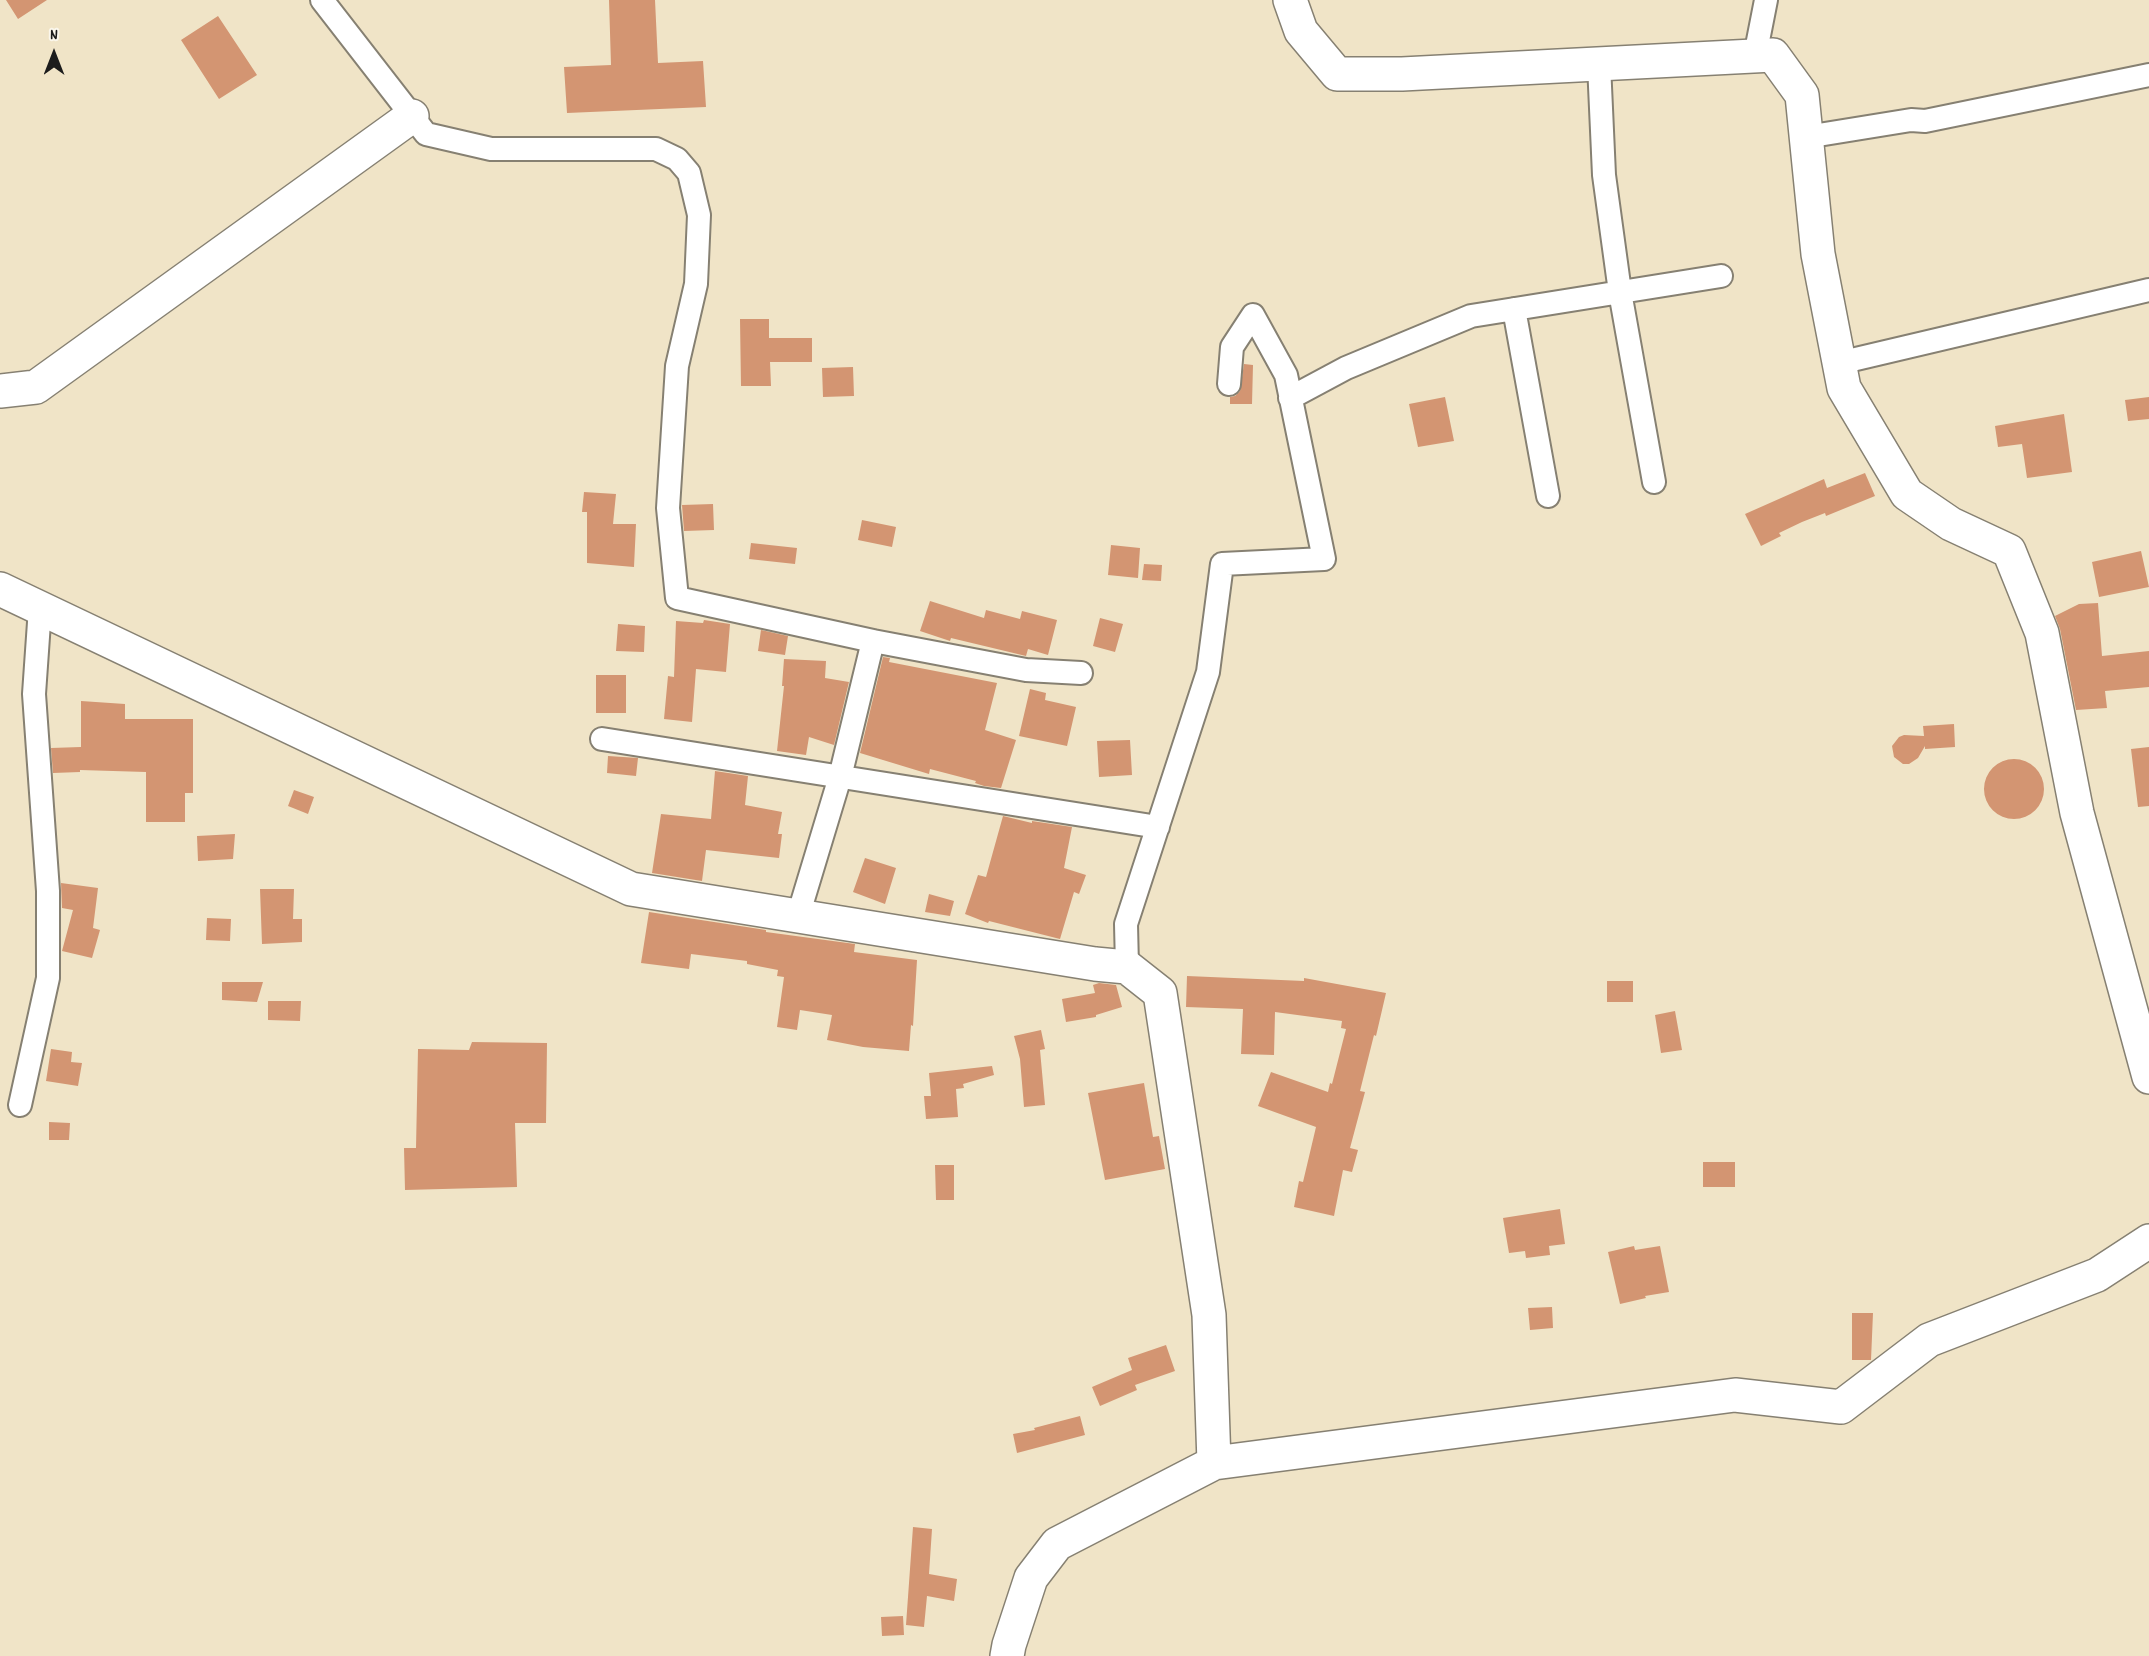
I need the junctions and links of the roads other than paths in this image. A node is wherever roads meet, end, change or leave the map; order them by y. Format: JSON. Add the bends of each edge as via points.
{"nodes":[{"id":1,"x":322,"y":0,"type":"edge"},
{"id":2,"x":1290,"y":0,"type":"edge"},
{"id":3,"x":1767,"y":0,"type":"edge"},
{"id":4,"x":1755,"y":56,"type":"junction"},
{"id":5,"x":1599,"y":64,"type":"junction"},
{"id":6,"x":2149,"y":75,"type":"edge"},
{"id":7,"x":412,"y":116,"type":"junction"},
{"id":8,"x":1806,"y":137,"type":"junction"},
{"id":9,"x":1721,"y":276,"type":"dead end"},
{"id":10,"x":2149,"y":290,"type":"edge"},
{"id":11,"x":1620,"y":292,"type":"junction"},
{"id":12,"x":1514,"y":309,"type":"junction"},
{"id":13,"x":1839,"y":363,"type":"junction"},
{"id":14,"x":1229,"y":384,"type":"dead end"},
{"id":15,"x":0,"y":391,"type":"edge"},
{"id":16,"x":1290,"y":398,"type":"junction"},
{"id":17,"x":1654,"y":482,"type":"dead end"},
{"id":18,"x":1548,"y":496,"type":"dead end"},
{"id":19,"x":0,"y":589,"type":"edge"},
{"id":20,"x":40,"y":608,"type":"junction"},
{"id":21,"x":873,"y":641,"type":"junction"},
{"id":22,"x":1081,"y":674,"type":"dead end"},
{"id":23,"x":602,"y":740,"type":"dead end"},
{"id":24,"x":840,"y":777,"type":"junction"},
{"id":25,"x":1158,"y":827,"type":"junction"},
{"id":26,"x":798,"y":916,"type":"junction"},
{"id":27,"x":1127,"y":967,"type":"junction"},
{"id":28,"x":2149,"y":1077,"type":"edge"},
{"id":29,"x":20,"y":1105,"type":"dead end"},
{"id":30,"x":2149,"y":1241,"type":"edge"},
{"id":31,"x":1214,"y":1463,"type":"junction"},
{"id":32,"x":1007,"y":1656,"type":"edge"}],
"edges":[{"from":1,"to":7,"type":"street"},
{"from":2,"to":5,"type":"street","via":[[1301,31],[1337,74]]},
{"from":3,"to":4,"type":"street"},
{"from":4,"to":5,"type":"street"},
{"from":4,"to":8,"type":"street","via":[[1773,55],[1802,95]]},
{"from":5,"to":11,"type":"street","via":[[1604,175]]},
{"from":6,"to":8,"type":"street","via":[[1925,121]]},
{"from":7,"to":15,"type":"street","via":[[36,387]]},
{"from":7,"to":21,"type":"street","via":[[426,134],[491,149],[656,149],[677,159],[689,173],[699,214],[696,284],[677,366],[668,508],[677,597]]},
{"from":8,"to":13,"type":"street","via":[[1818,254]]},
{"from":9,"to":11,"type":"street"},
{"from":10,"to":13,"type":"street"},
{"from":11,"to":12,"type":"street"},
{"from":11,"to":17,"type":"street"},
{"from":12,"to":16,"type":"street","via":[[1471,316],[1347,368]]},
{"from":12,"to":18,"type":"street"},
{"from":13,"to":28,"type":"street","via":[[1844,388],[1907,494],[1951,524],[2009,551],[2042,633],[2077,813]]},
{"from":14,"to":16,"type":"street","via":[[1232,347],[1253,315],[1286,375]]},
{"from":16,"to":25,"type":"street","via":[[1324,559],[1222,564],[1208,672]]},
{"from":19,"to":20,"type":"street"},
{"from":20,"to":26,"type":"street","via":[[631,889]]},
{"from":20,"to":29,"type":"street","via":[[34,694],[48,891],[48,978]]},
{"from":21,"to":22,"type":"street","via":[[1026,670]]},
{"from":21,"to":24,"type":"street"},
{"from":23,"to":24,"type":"street"},
{"from":24,"to":25,"type":"street"},
{"from":24,"to":26,"type":"street"},
{"from":25,"to":27,"type":"street","via":[[1126,924]]},
{"from":26,"to":27,"type":"street"},
{"from":27,"to":31,"type":"street","via":[[1160,993],[1209,1315]]},
{"from":30,"to":31,"type":"street","via":[[2097,1275],[1929,1340],[1841,1407],[1735,1395]]},
{"from":31,"to":32,"type":"street","via":[[1057,1544],[1031,1578]]}]}
